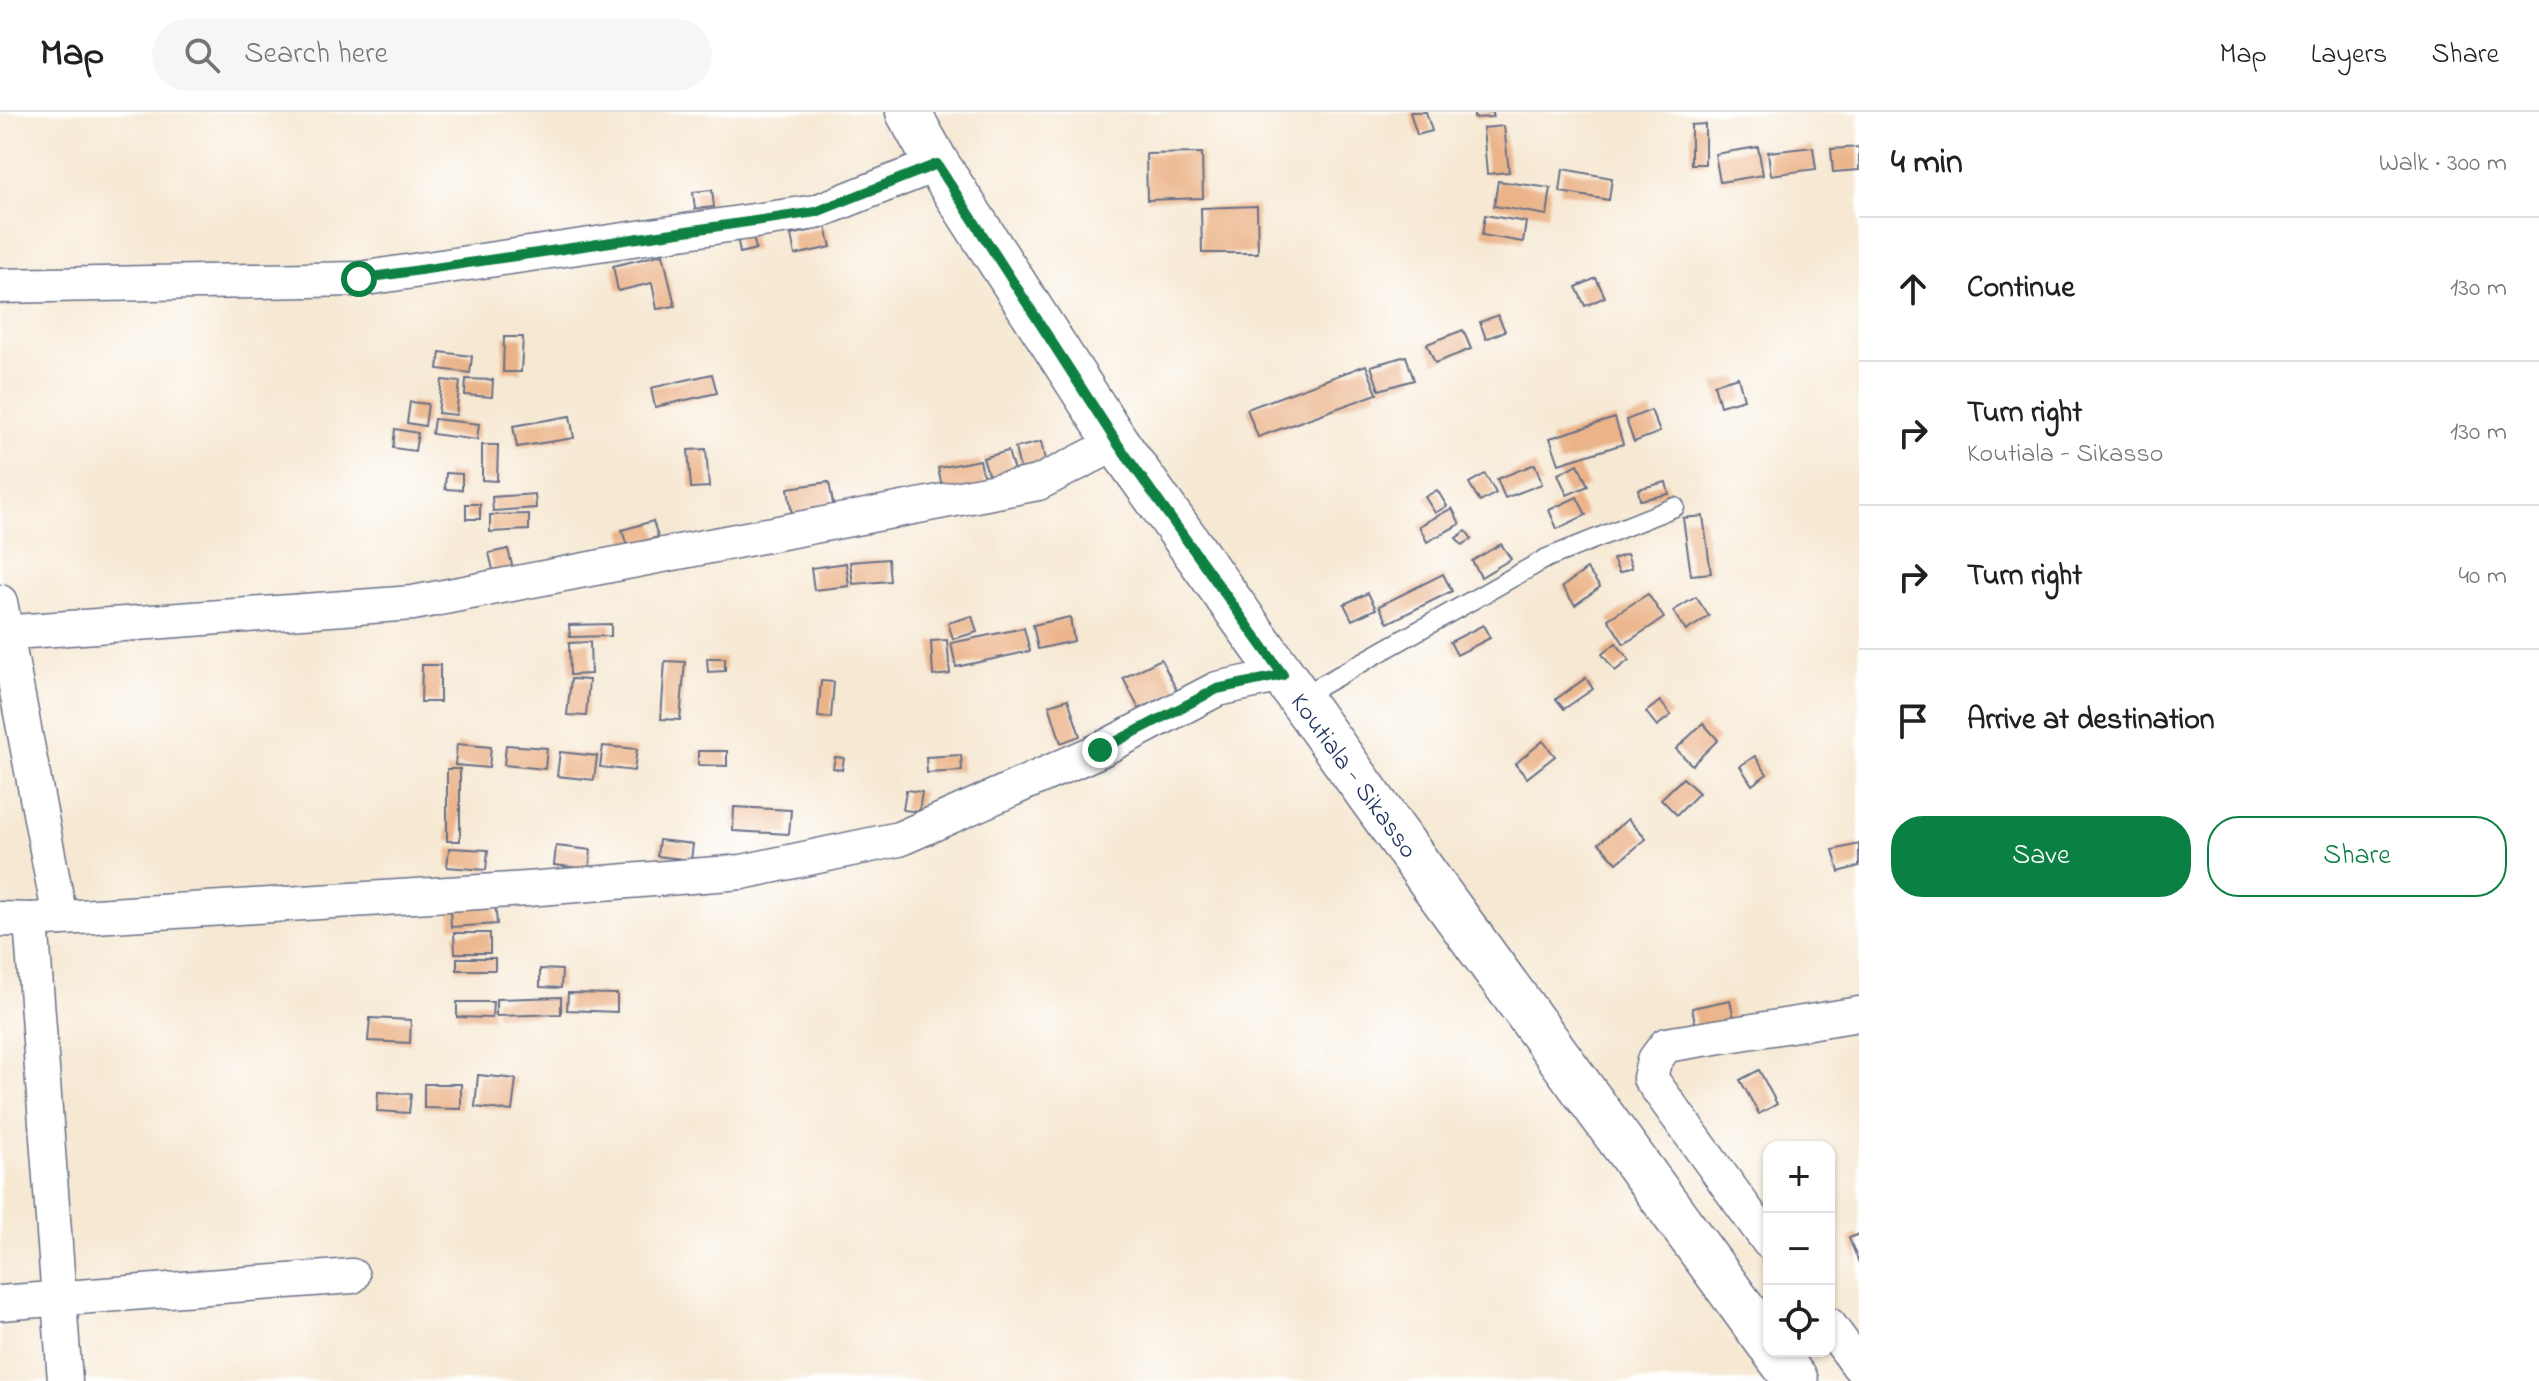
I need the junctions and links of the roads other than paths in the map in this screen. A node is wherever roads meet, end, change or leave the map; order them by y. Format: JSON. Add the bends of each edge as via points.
{"nodes":[{"id":1,"x":908,"y":112,"type":"edge"},
{"id":2,"x":937,"y":164,"type":"junction"},
{"id":3,"x":0,"y":286,"type":"edge"},
{"id":4,"x":1117,"y":443,"type":"junction"},
{"id":5,"x":1675,"y":507,"type":"dead end"},
{"id":6,"x":2,"y":623,"type":"edge"},
{"id":7,"x":1291,"y":686,"type":"junction"},
{"id":8,"x":30,"y":919,"type":"edge"},
{"id":9,"x":1859,"y":1014,"type":"edge"},
{"id":10,"x":1763,"y":1234,"type":"edge"},
{"id":11,"x":352,"y":1276,"type":"dead end"},
{"id":12,"x":59,"y":1298,"type":"junction"},
{"id":13,"x":0,"y":1303,"type":"edge"},
{"id":14,"x":1835,"y":1333,"type":"edge"},
{"id":15,"x":1763,"y":1336,"type":"edge"},
{"id":16,"x":1778,"y":1357,"type":"edge"},
{"id":17,"x":1859,"y":1366,"type":"edge"},
{"id":18,"x":65,"y":1381,"type":"edge"},
{"id":19,"x":1796,"y":1381,"type":"edge"}],
"edges":[{"from":1,"to":2,"type":"main road","name":"Koutiala - Sikasso"},
{"from":2,"to":3,"type":"street","via":[[816,212],[359,279]]},
{"from":2,"to":4,"type":"main road","name":"Koutiala - Sikasso"},
{"from":4,"to":6,"type":"street","via":[[1038,483],[413,603]]},
{"from":4,"to":7,"type":"main road","name":"Koutiala - Sikasso"},
{"from":5,"to":7,"type":"lane","via":[[1547,558]]},
{"from":6,"to":8,"type":"street"},
{"from":7,"to":8,"type":"street","via":[[1217,689],[1100,750],[899,839],[742,872]]},
{"from":7,"to":15,"type":"main road","name":"Koutiala - Sikasso"},
{"from":8,"to":12,"type":"street"},
{"from":9,"to":10,"type":"street","via":[[1666,1045],[1654,1061],[1650,1078]]},
{"from":11,"to":12,"type":"street"},
{"from":12,"to":13,"type":"street"},
{"from":12,"to":18,"type":"street"},
{"from":14,"to":17,"type":"street"},
{"from":16,"to":19,"type":"main road"}]}
